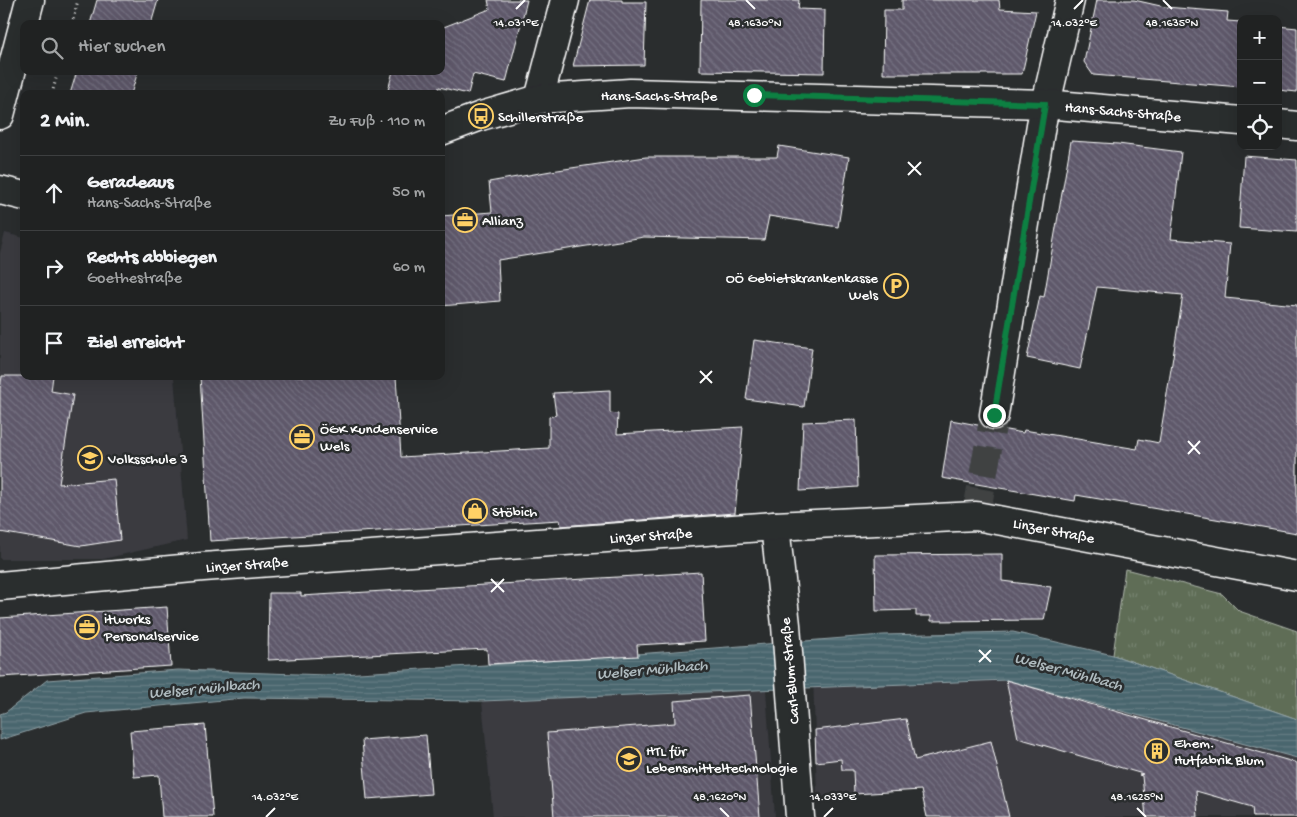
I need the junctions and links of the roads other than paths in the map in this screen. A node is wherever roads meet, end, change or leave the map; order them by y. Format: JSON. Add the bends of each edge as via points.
{"nodes":[{"id":1,"x":30,"y":0,"type":"edge"},
{"id":2,"x":565,"y":0,"type":"edge"},
{"id":3,"x":1070,"y":0,"type":"edge"},
{"id":4,"x":25,"y":20,"type":"edge"},
{"id":5,"x":20,"y":39,"type":"edge"},
{"id":6,"x":539,"y":99,"type":"junction"},
{"id":7,"x":1045,"y":104,"type":"junction"},
{"id":8,"x":0,"y":116,"type":"edge"},
{"id":9,"x":1237,"y":121,"type":"edge"},
{"id":10,"x":1282,"y":124,"type":"edge"},
{"id":11,"x":1297,"y":126,"type":"edge"},
{"id":12,"x":445,"y":130,"type":"edge"},
{"id":13,"x":0,"y":190,"type":"edge"},
{"id":14,"x":20,"y":195,"type":"edge"},
{"id":15,"x":994,"y":415,"type":"tunnel mouth"},
{"id":16,"x":775,"y":526,"type":"junction"},
{"id":17,"x":1297,"y":576,"type":"edge"},
{"id":18,"x":0,"y":586,"type":"edge"},
{"id":19,"x":800,"y":817,"type":"edge"}],
"edges":[{"from":1,"to":4,"type":"street"},
{"from":2,"to":6,"type":"street"},
{"from":3,"to":7,"type":"street"},
{"from":5,"to":8,"type":"street"},
{"from":6,"to":7,"type":"street","name":"Hans-Sachs-Straße","via":[[630,93]]},
{"from":6,"to":12,"type":"street","name":"Hans-Sachs-Straße"},
{"from":7,"to":9,"type":"street","name":"Hans-Sachs-Straße"},
{"from":7,"to":15,"type":"street"},
{"from":10,"to":11,"type":"street"},
{"from":13,"to":14,"type":"street"},
{"from":16,"to":17,"type":"street","name":"Linzer Straße","via":[[976,516]]},
{"from":16,"to":18,"type":"street","name":"Linzer Straße","via":[[203,567]]},
{"from":16,"to":19,"type":"street","name":"Carl-Blum-Straße"}]}
